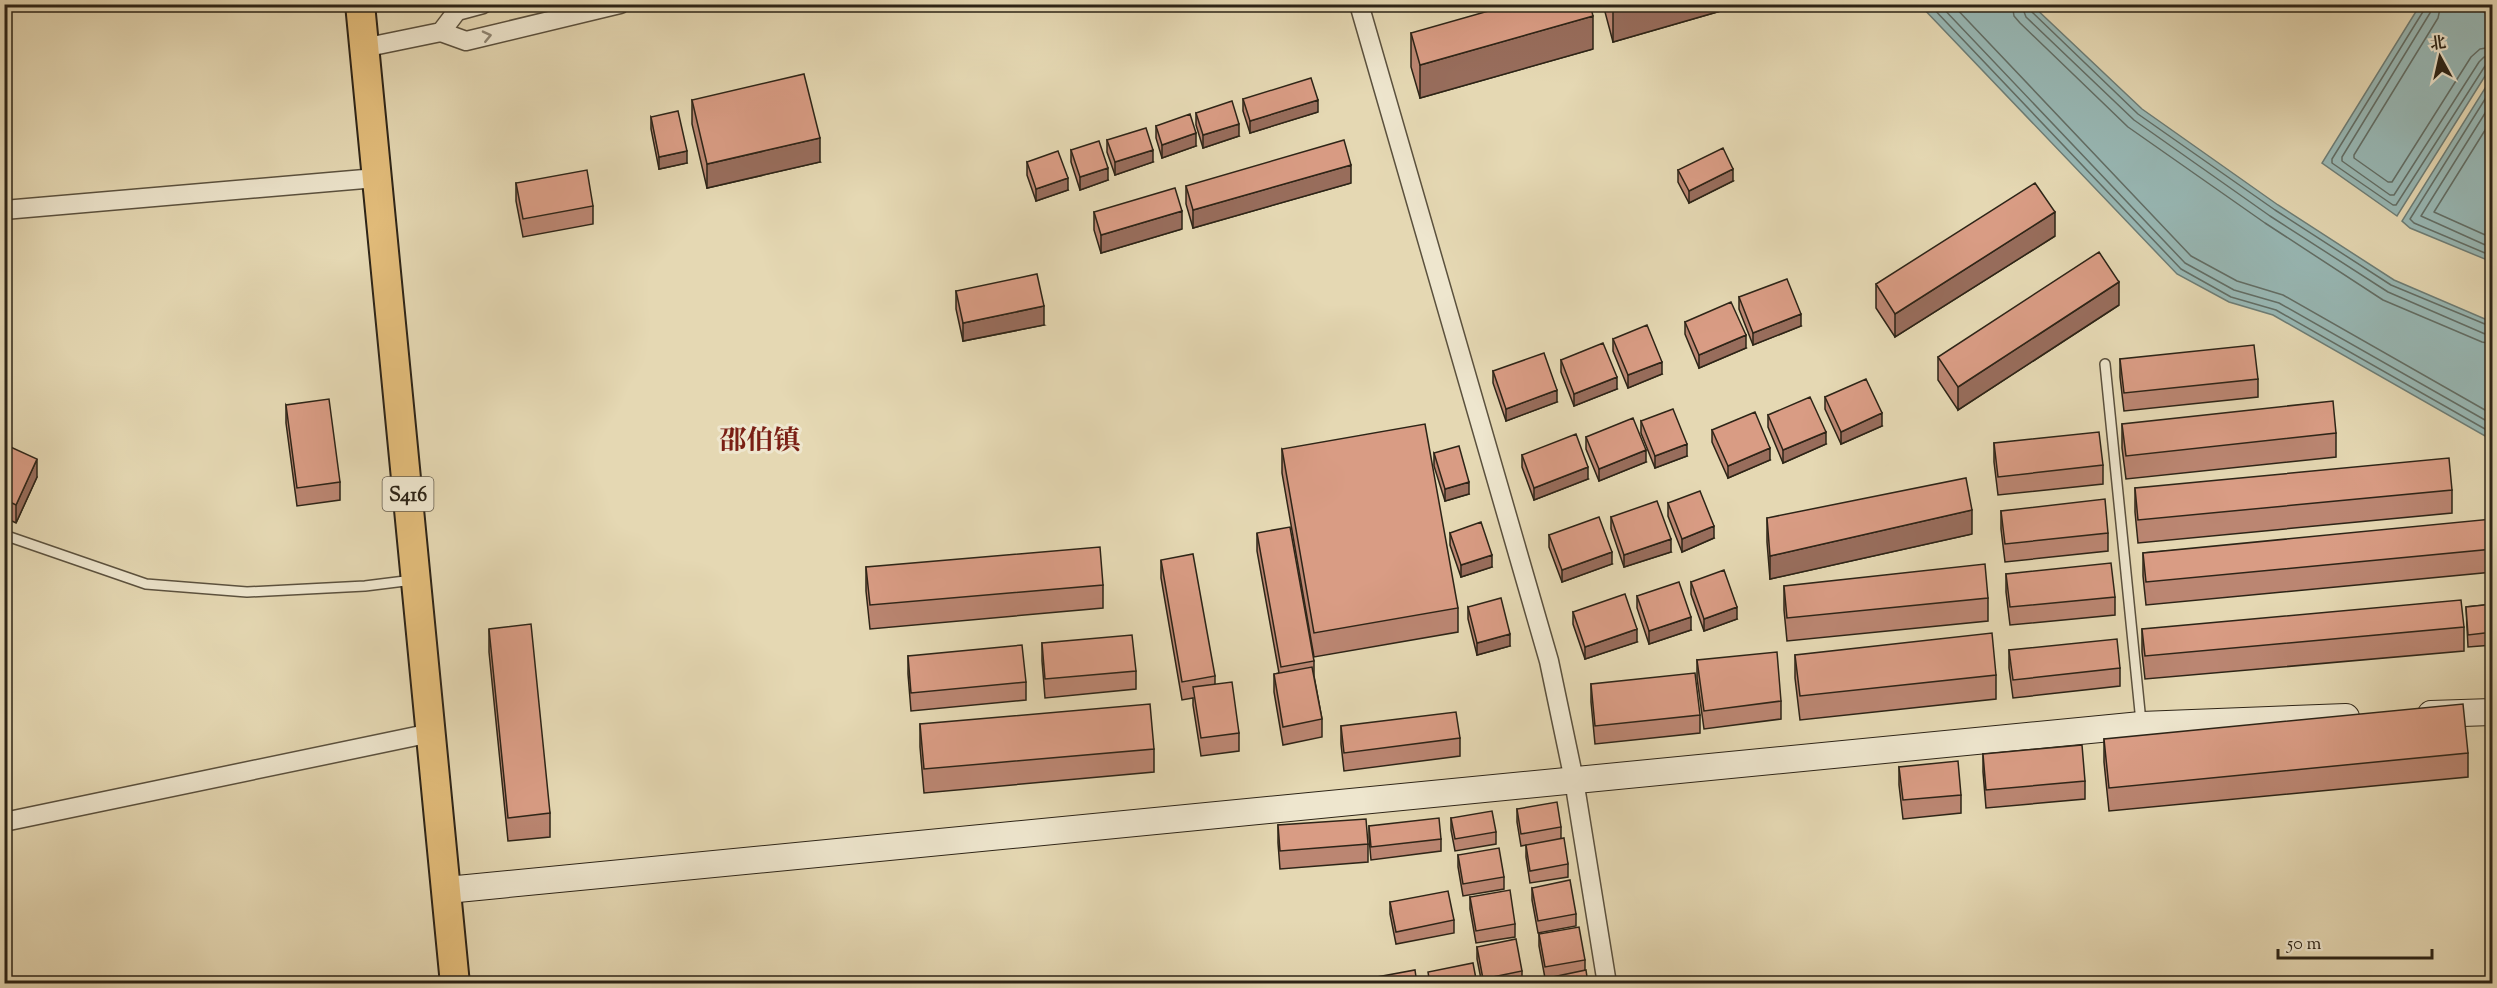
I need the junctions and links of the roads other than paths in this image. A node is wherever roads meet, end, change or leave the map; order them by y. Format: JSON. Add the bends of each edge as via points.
{"nodes":[{"id":1,"x":360,"y":4,"type":"edge"},
{"id":2,"x":483,"y":4,"type":"edge"},
{"id":3,"x":620,"y":4,"type":"edge"},
{"id":4,"x":1359,"y":4,"type":"edge"},
{"id":5,"x":441,"y":32,"type":"junction"},
{"id":6,"x":363,"y":48,"type":"junction"},
{"id":7,"x":376,"y":177,"type":"junction"},
{"id":8,"x":4,"y":210,"type":"edge"},
{"id":9,"x":2105,"y":364,"type":"dead end"},
{"id":10,"x":4,"y":535,"type":"edge"},
{"id":11,"x":416,"y":580,"type":"junction"},
{"id":12,"x":2493,"y":712,"type":"edge"},
{"id":13,"x":2410,"y":715,"type":"edge"},
{"id":14,"x":2375,"y":716,"type":"edge"},
{"id":15,"x":2141,"y":725,"type":"junction"},
{"id":16,"x":431,"y":733,"type":"junction"},
{"id":17,"x":1574,"y":780,"type":"junction"},
{"id":18,"x":4,"y":822,"type":"edge"},
{"id":19,"x":447,"y":890,"type":"junction"},
{"id":20,"x":455,"y":984,"type":"edge"},
{"id":21,"x":1606,"y":984,"type":"edge"}],
"edges":[{"from":1,"to":6,"type":"main road","number":"S416"},
{"from":2,"to":5,"type":"street","via":[[457,11]]},
{"from":5,"to":3,"type":"street","one_way":true,"via":[[466,41]]},
{"from":4,"to":17,"type":"street","via":[[1549,661]]},
{"from":5,"to":6,"type":"street"},
{"from":6,"to":7,"type":"main road","number":"S416"},
{"from":7,"to":8,"type":"street"},
{"from":7,"to":11,"type":"main road","number":"S416"},
{"from":9,"to":15,"type":"lane"},
{"from":10,"to":11,"type":"lane","via":[[146,584],[248,592]]},
{"from":11,"to":16,"type":"main road","number":"S416"},
{"from":12,"to":13,"type":"main road"},
{"from":14,"to":15,"type":"main road"},
{"from":15,"to":17,"type":"main road"},
{"from":16,"to":18,"type":"street"},
{"from":16,"to":19,"type":"main road","number":"S416"},
{"from":17,"to":19,"type":"main road"},
{"from":17,"to":21,"type":"street"},
{"from":19,"to":20,"type":"main road","number":"S416"}]}
